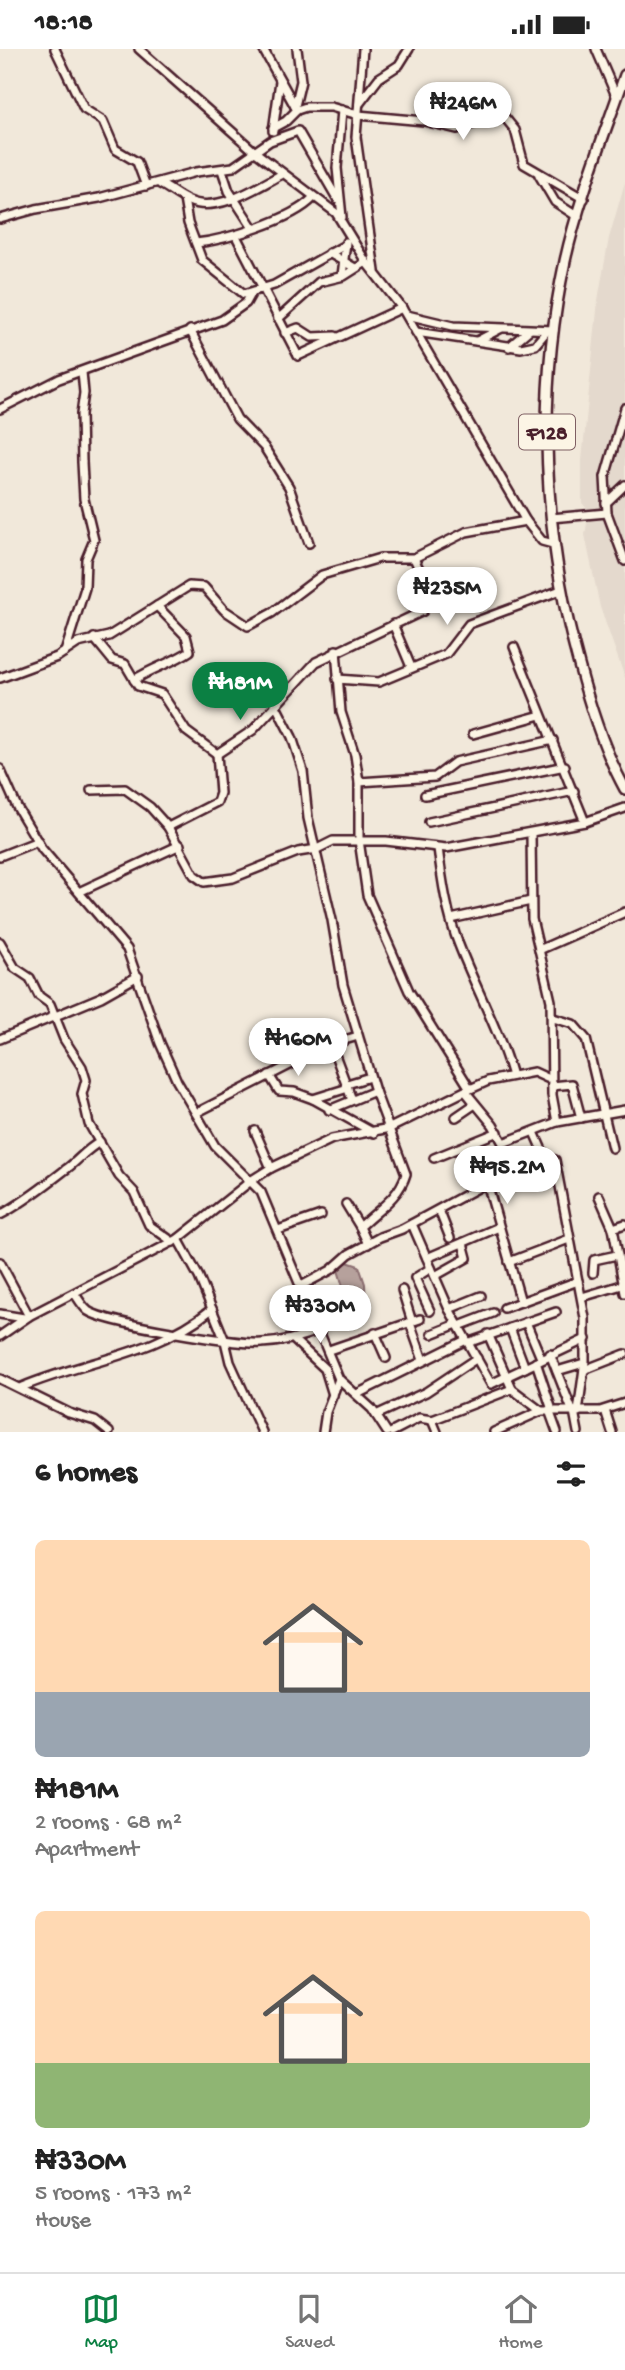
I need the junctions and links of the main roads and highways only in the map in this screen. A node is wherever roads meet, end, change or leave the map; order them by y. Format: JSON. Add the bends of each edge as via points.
{"nodes":[{"id":1,"x":625,"y":75,"type":"edge"},
{"id":2,"x":625,"y":789,"type":"edge"}],
"edges":[{"from":1,"to":2,"type":"main road","number":"F128","via":[[565,261],[550,331],[547,398],[551,518],[561,590],[584,682]]}]}
